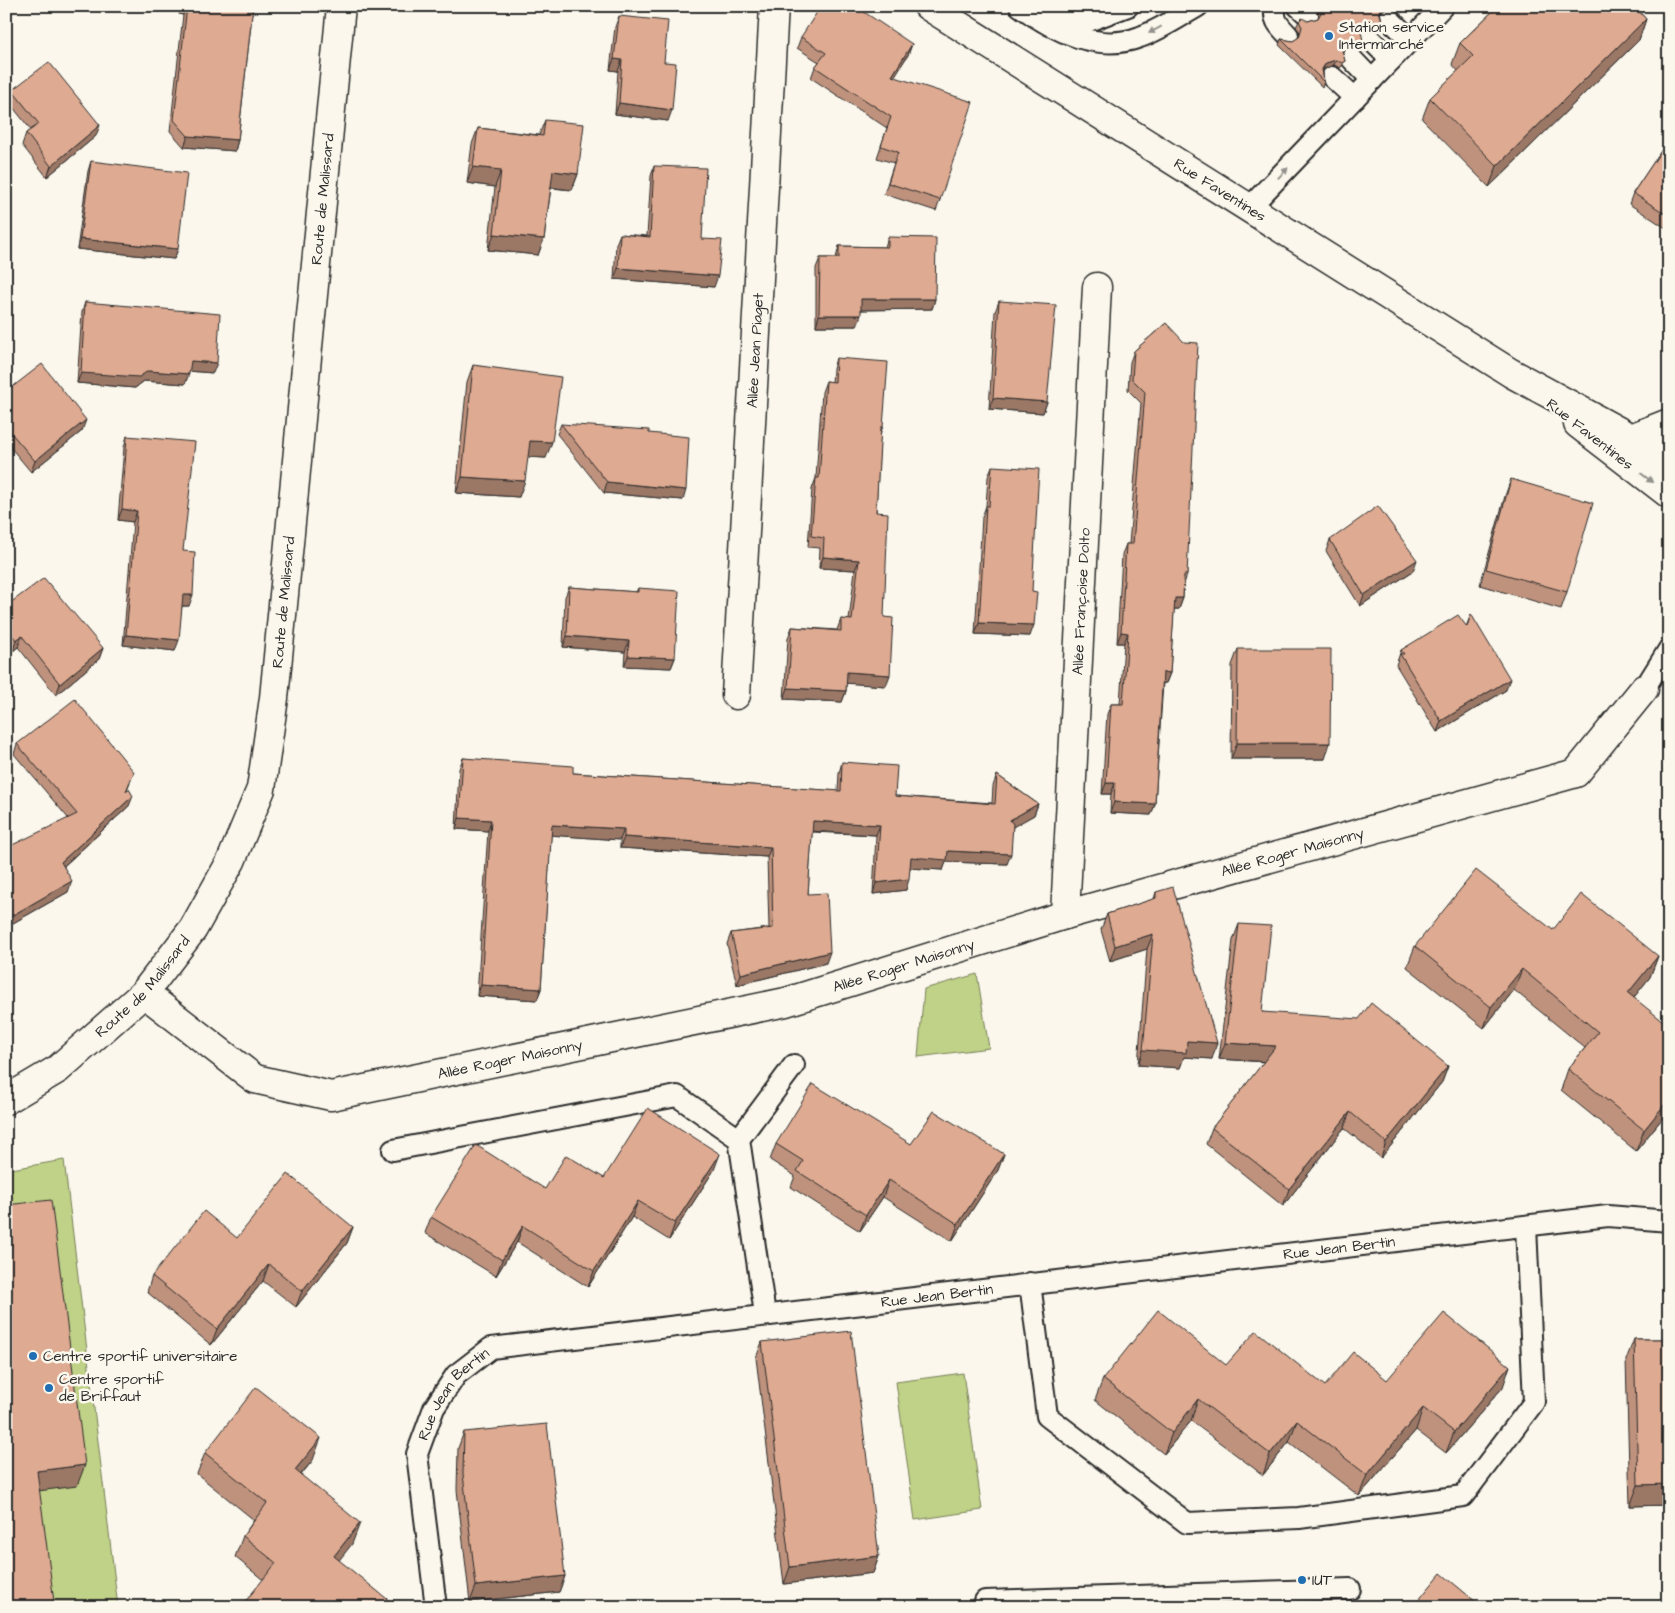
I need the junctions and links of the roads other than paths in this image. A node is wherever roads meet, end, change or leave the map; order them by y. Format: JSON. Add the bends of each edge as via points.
{"nodes":[{"id":1,"x":341,"y":6,"type":"edge"},
{"id":2,"x":774,"y":6,"type":"edge"},
{"id":3,"x":928,"y":6,"type":"edge"},
{"id":4,"x":1020,"y":6,"type":"edge"},
{"id":5,"x":1076,"y":6,"type":"edge"},
{"id":6,"x":1128,"y":6,"type":"edge"},
{"id":7,"x":1198,"y":6,"type":"edge"},
{"id":8,"x":1276,"y":6,"type":"edge"},
{"id":9,"x":1443,"y":6,"type":"edge"},
{"id":10,"x":1389,"y":19,"type":"dead end"},
{"id":11,"x":1047,"y":25,"type":"junction"},
{"id":12,"x":1288,"y":35,"type":"dead end"},
{"id":13,"x":1370,"y":38,"type":"dead end"},
{"id":14,"x":1410,"y":40,"type":"junction"},
{"id":15,"x":1351,"y":58,"type":"dead end"},
{"id":16,"x":1392,"y":60,"type":"junction"},
{"id":17,"x":1332,"y":77,"type":"dead end"},
{"id":18,"x":1372,"y":80,"type":"junction"},
{"id":19,"x":1355,"y":98,"type":"junction"},
{"id":20,"x":1249,"y":208,"type":"junction"},
{"id":21,"x":1096,"y":287,"type":"dead end"},
{"id":22,"x":1511,"y":373,"type":"junction"},
{"id":23,"x":1669,"y":423,"type":"edge"},
{"id":24,"x":1631,"y":438,"type":"junction"},
{"id":25,"x":1669,"y":462,"type":"edge"},
{"id":26,"x":1669,"y":494,"type":"edge"},
{"id":27,"x":1669,"y":649,"type":"edge"},
{"id":28,"x":1644,"y":689,"type":"joint"},
{"id":29,"x":736,"y":695,"type":"dead end"},
{"id":30,"x":1065,"y":915,"type":"junction"},
{"id":31,"x":144,"y":993,"type":"junction"},
{"id":32,"x":794,"y":1064,"type":"dead end"},
{"id":33,"x":6,"y":1100,"type":"edge"},
{"id":34,"x":739,"y":1140,"type":"junction"},
{"id":35,"x":393,"y":1150,"type":"dead end"},
{"id":36,"x":1669,"y":1221,"type":"edge"},
{"id":37,"x":1526,"y":1226,"type":"junction"},
{"id":38,"x":1030,"y":1283,"type":"junction"},
{"id":39,"x":765,"y":1314,"type":"junction"},
{"id":40,"x":1350,"y":1589,"type":"dead end"},
{"id":41,"x":436,"y":1607,"type":"edge"},
{"id":42,"x":985,"y":1607,"type":"edge"}],
"edges":[{"from":1,"to":31,"type":"street","name":"Route de Malissard","via":[[274,698],[261,789],[231,861],[193,929]]},
{"from":2,"to":29,"type":"street","name":"Allée Jean Piaget"},
{"from":3,"to":20,"type":"street","name":"Rue Faventines"},
{"from":4,"to":11,"type":"lane"},
{"from":5,"to":11,"type":"lane"},
{"from":6,"to":11,"type":"lane","via":[[1086,22]]},
{"from":7,"to":11,"type":"lane","one_way":true,"via":[[1140,38],[1101,44]]},
{"from":8,"to":12,"type":"lane","via":[[1274,17]]},
{"from":9,"to":14,"type":"lane"},
{"from":10,"to":14,"type":"lane"},
{"from":13,"to":16,"type":"lane"},
{"from":14,"to":16,"type":"lane"},
{"from":15,"to":18,"type":"lane"},
{"from":16,"to":18,"type":"lane"},
{"from":17,"to":19,"type":"lane"},
{"from":18,"to":19,"type":"lane"},
{"from":20,"to":19,"type":"lane","one_way":true},
{"from":20,"to":22,"type":"street","name":"Rue Faventines"},
{"from":21,"to":30,"type":"street","name":"Allée Françoise Dolto"},
{"from":22,"to":24,"type":"street","name":"Rue Faventines"},
{"from":22,"to":26,"type":"street","name":"Rue Faventines","one_way":true},
{"from":23,"to":24,"type":"street"},
{"from":24,"to":25,"type":"street","name":"Rue Faventines"},
{"from":27,"to":28,"type":"lane"},
{"from":28,"to":30,"type":"street","name":"Allée Roger Maisonny","via":[[1576,773]]},
{"from":30,"to":31,"type":"street","name":"Allée Roger Maisonny","via":[[786,1002],[331,1096],[255,1079]]},
{"from":31,"to":33,"type":"street","name":"Route de Malissard","via":[[58,1068]]},
{"from":32,"to":34,"type":"lane"},
{"from":34,"to":35,"type":"lane","via":[[677,1096]]},
{"from":34,"to":39,"type":"lane"},
{"from":36,"to":37,"type":"lane","name":"Rue Jean Bertin","via":[[1608,1216]]},
{"from":37,"to":38,"type":"lane","name":"Rue Jean Bertin"},
{"from":37,"to":38,"type":"lane","via":[[1534,1402],[1463,1496],[1299,1518],[1187,1524],[1048,1416]]},
{"from":38,"to":39,"type":"lane","name":"Rue Jean Bertin"},
{"from":39,"to":41,"type":"lane","name":"Rue Jean Bertin","via":[[491,1348],[456,1375],[434,1408],[417,1454]]},
{"from":40,"to":42,"type":"lane","via":[[984,1601]]}]}
